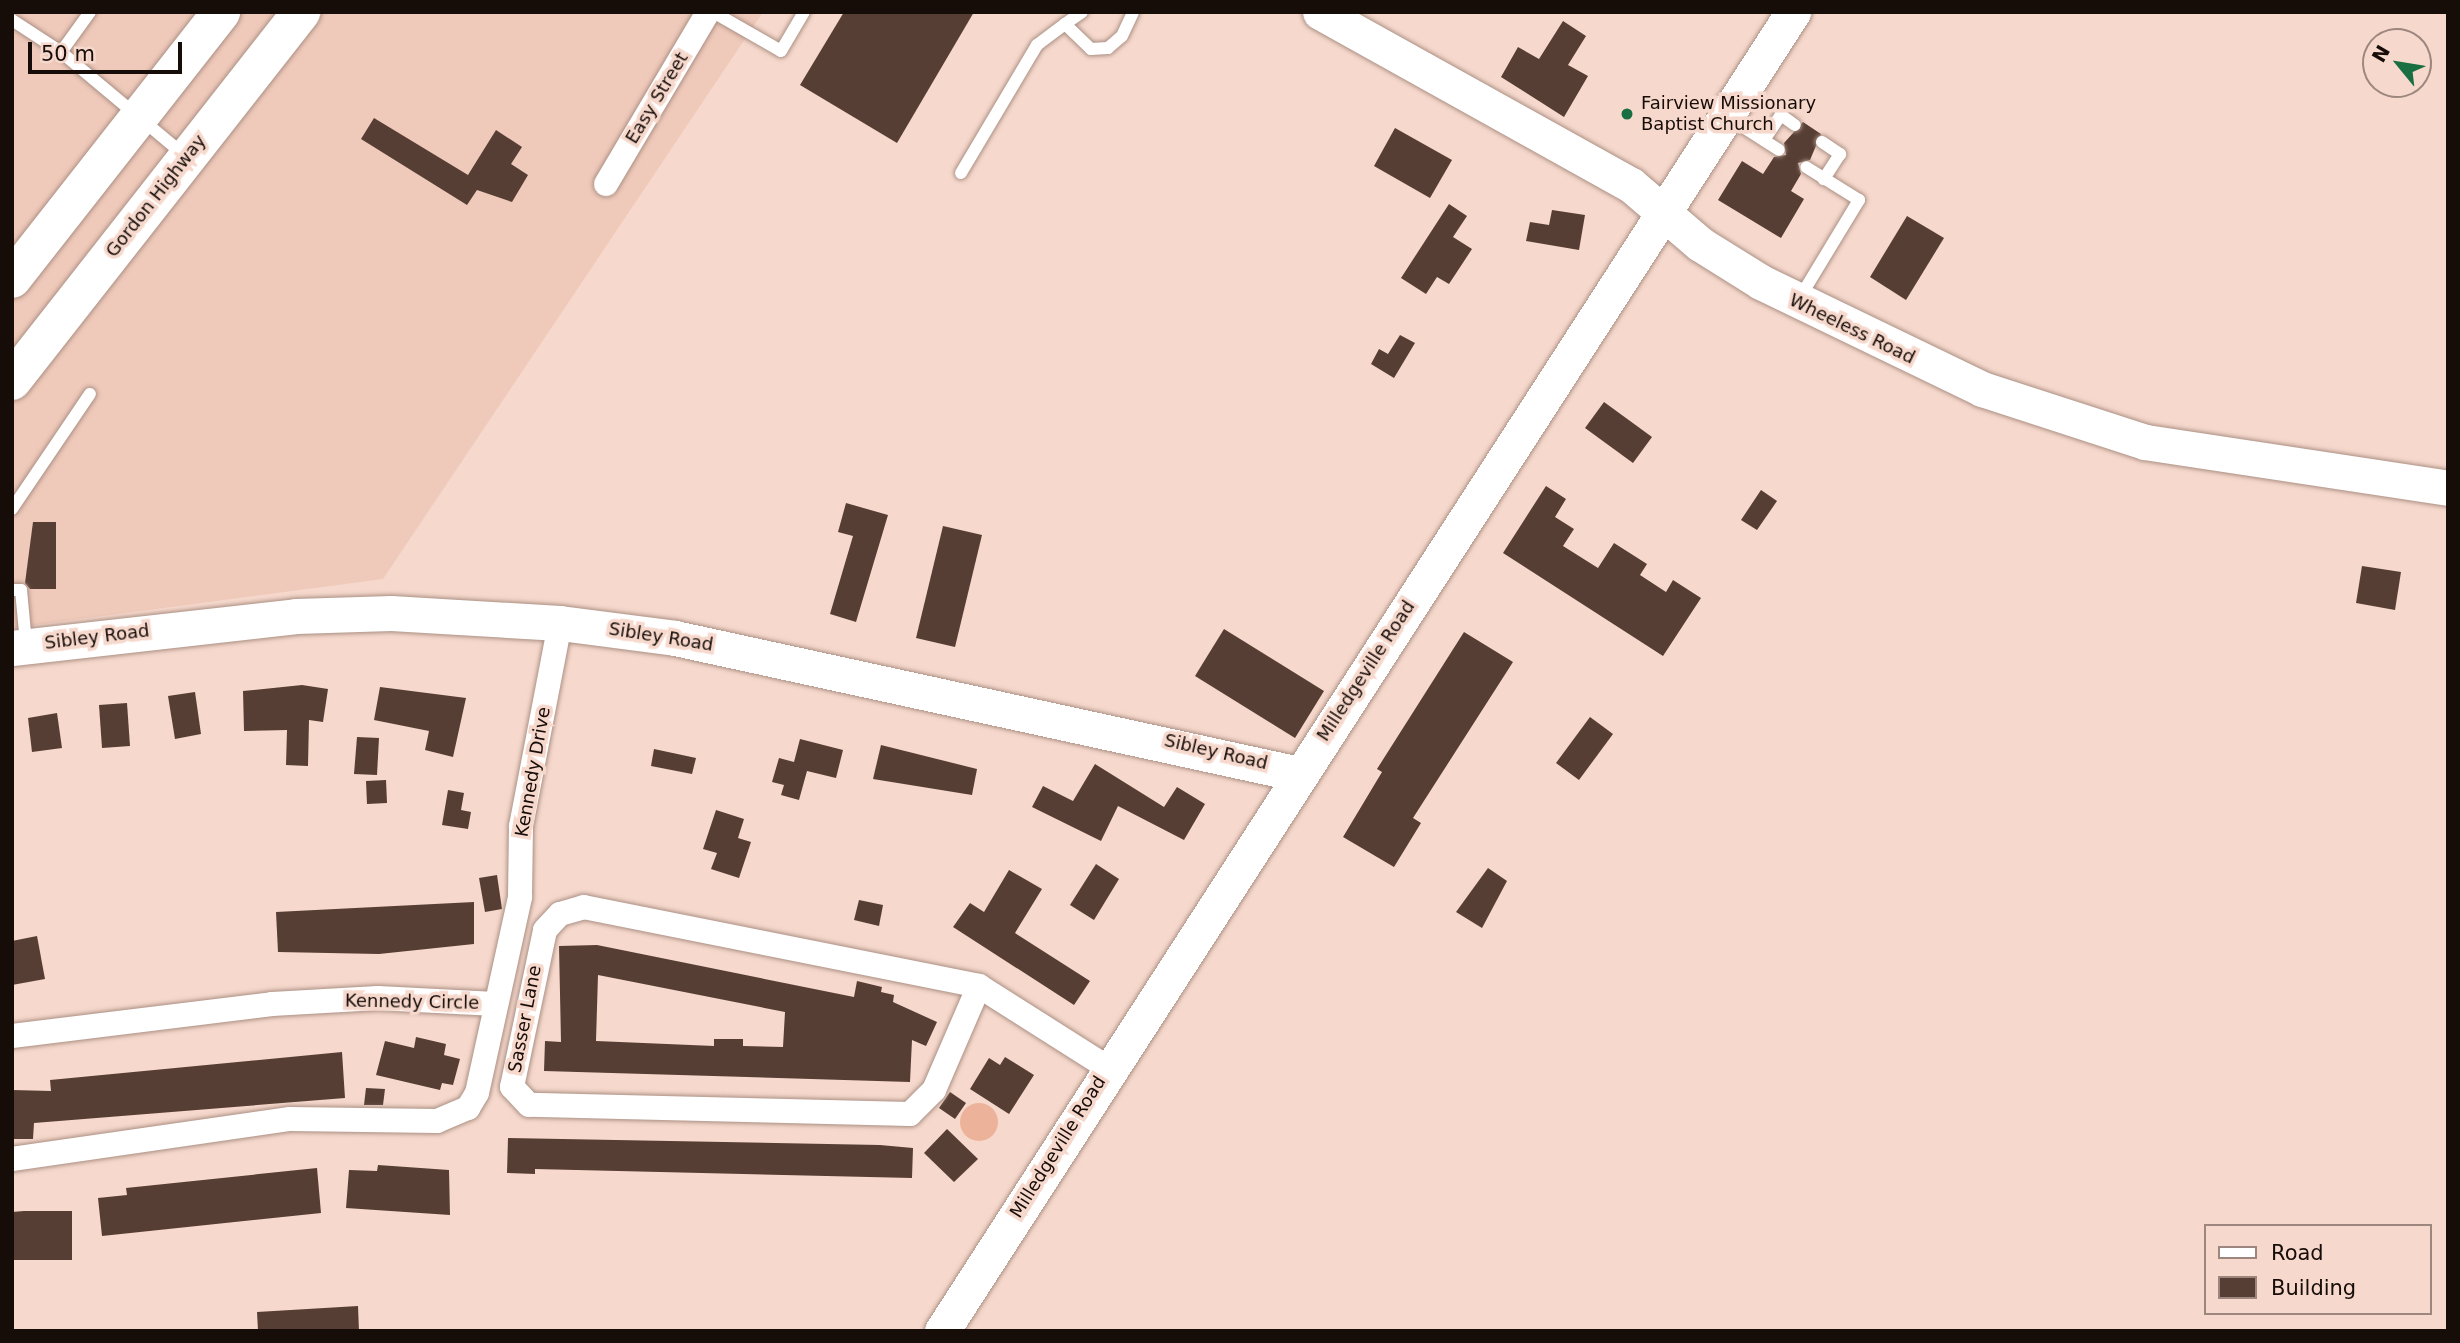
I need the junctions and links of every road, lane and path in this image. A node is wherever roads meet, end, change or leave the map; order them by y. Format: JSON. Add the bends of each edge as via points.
{"nodes":[{"id":1,"x":90,"y":12,"type":"edge"},
{"id":2,"x":220,"y":12,"type":"edge"},
{"id":3,"x":300,"y":12,"type":"edge"},
{"id":4,"x":708,"y":12,"type":"edge"},
{"id":5,"x":713,"y":12,"type":"edge"},
{"id":6,"x":804,"y":12,"type":"edge"},
{"id":7,"x":1082,"y":12,"type":"edge"},
{"id":8,"x":1133,"y":12,"type":"edge"},
{"id":9,"x":1320,"y":12,"type":"edge"},
{"id":10,"x":1793,"y":12,"type":"edge"},
{"id":11,"x":12,"y":20,"type":"edge"},
{"id":12,"x":1065,"y":24,"type":"junction"},
{"id":13,"x":61,"y":52,"type":"junction"},
{"id":14,"x":138,"y":116,"type":"junction"},
{"id":15,"x":1726,"y":116,"type":"junction"},
{"id":16,"x":1795,"y":125,"type":"dead end"},
{"id":17,"x":1765,"y":140,"type":"junction"},
{"id":18,"x":1822,"y":142,"type":"dead end"},
{"id":19,"x":1779,"y":150,"type":"dead end"},
{"id":20,"x":187,"y":158,"type":"junction"},
{"id":21,"x":1806,"y":167,"type":"dead end"},
{"id":22,"x":961,"y":173,"type":"dead end"},
{"id":23,"x":1824,"y":179,"type":"junction"},
{"id":24,"x":606,"y":184,"type":"dead end"},
{"id":25,"x":1664,"y":213,"type":"junction"},
{"id":26,"x":12,"y":279,"type":"edge"},
{"id":27,"x":1797,"y":302,"type":"junction"},
{"id":28,"x":12,"y":381,"type":"edge"},
{"id":29,"x":90,"y":394,"type":"dead end"},
{"id":30,"x":2448,"y":488,"type":"edge"},
{"id":31,"x":12,"y":509,"type":"edge"},
{"id":32,"x":12,"y":590,"type":"edge"},
{"id":33,"x":560,"y":623,"type":"junction"},
{"id":34,"x":19,"y":647,"type":"edge"},
{"id":35,"x":1298,"y":774,"type":"junction"},
{"id":36,"x":979,"y":986,"type":"junction"},
{"id":37,"x":496,"y":1004,"type":"junction"},
{"id":38,"x":12,"y":1036,"type":"edge"},
{"id":39,"x":1108,"y":1068,"type":"junction"},
{"id":40,"x":12,"y":1159,"type":"edge"},
{"id":41,"x":942,"y":1331,"type":"edge"}],
"edges":[{"from":1,"to":13,"type":"lane"},
{"from":2,"to":14,"type":"highway"},
{"from":3,"to":20,"type":"highway","name":"Gordon Highway"},
{"from":4,"to":24,"type":"street","name":"Easy Street"},
{"from":5,"to":6,"type":"lane","via":[[781,51]]},
{"from":7,"to":12,"type":"lane"},
{"from":8,"to":12,"type":"lane","via":[[1108,48],[1091,49]]},
{"from":9,"to":25,"type":"street","name":"Wheeless Road","via":[[1577,152]]},
{"from":10,"to":15,"type":"street","name":"Milledgeville Road"},
{"from":11,"to":13,"type":"lane"},
{"from":12,"to":22,"type":"lane","via":[[1037,46]]},
{"from":13,"to":14,"type":"lane"},
{"from":14,"to":20,"type":"lane"},
{"from":14,"to":26,"type":"highway"},
{"from":15,"to":17,"type":"lane"},
{"from":15,"to":25,"type":"street","name":"Milledgeville Road"},
{"from":16,"to":17,"type":"lane","via":[[1781,115]]},
{"from":17,"to":19,"type":"lane"},
{"from":18,"to":23,"type":"lane","via":[[1840,154]]},
{"from":20,"to":28,"type":"highway","name":"Gordon Highway"},
{"from":21,"to":23,"type":"lane"},
{"from":23,"to":27,"type":"lane","via":[[1859,200]]},
{"from":25,"to":27,"type":"street","name":"Wheeless Road","via":[[1700,244]]},
{"from":25,"to":35,"type":"street","name":"Milledgeville Road"},
{"from":27,"to":30,"type":"street","name":"Wheeless Road","via":[[1982,389],[2145,442]]},
{"from":29,"to":31,"type":"lane"},
{"from":32,"to":34,"type":"lane","via":[[21,590]]},
{"from":33,"to":34,"type":"street","name":"Sibley Road","via":[[391,613],[296,616]]},
{"from":33,"to":35,"type":"street","name":"Sibley Road","via":[[702,643]]},
{"from":33,"to":37,"type":"street","name":"Kennedy Drive","via":[[522,817],[520,897]]},
{"from":35,"to":39,"type":"street","name":"Milledgeville Road"},
{"from":36,"to":36,"type":"street","name":"Sasser Lane","via":[[584,907],[561,914],[545,930],[512,1087],[529,1105],[910,1114],[934,1090]]},
{"from":36,"to":39,"type":"street","name":"Sasser Lane"},
{"from":37,"to":38,"type":"street","name":"Kennedy Circle","via":[[391,998],[272,1004]]},
{"from":37,"to":40,"type":"street","name":"Kennedy Circle","via":[[477,1093],[468,1108],[449,1118],[290,1119]]},
{"from":39,"to":41,"type":"street","name":"Milledgeville Road"}]}
